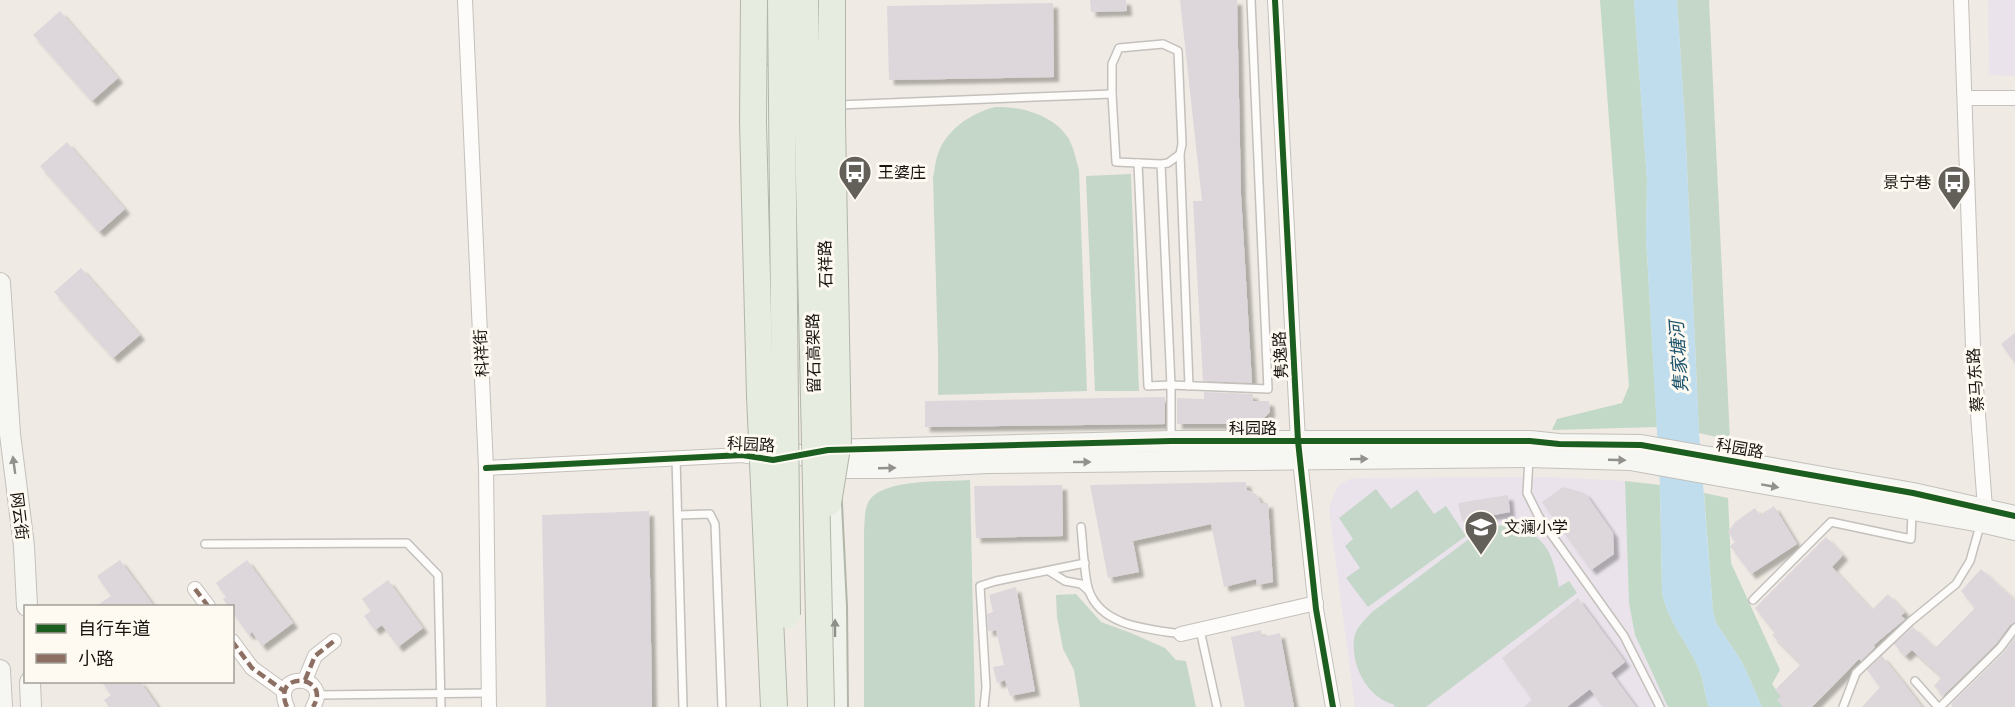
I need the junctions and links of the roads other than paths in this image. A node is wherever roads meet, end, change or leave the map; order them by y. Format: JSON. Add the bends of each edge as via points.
{"nodes":[{"id":1,"x":465,"y":0,"type":"edge"},
{"id":2,"x":754,"y":0,"type":"edge"},
{"id":3,"x":769,"y":0,"type":"edge"},
{"id":4,"x":781,"y":0,"type":"edge"},
{"id":5,"x":805,"y":0,"type":"edge"},
{"id":6,"x":819,"y":0,"type":"edge"},
{"id":7,"x":832,"y":0,"type":"edge"},
{"id":8,"x":1251,"y":0,"type":"edge"},
{"id":9,"x":1275,"y":0,"type":"edge"},
{"id":10,"x":1961,"y":0,"type":"edge"},
{"id":11,"x":1112,"y":94,"type":"junction"},
{"id":12,"x":1965,"y":98,"type":"junction"},
{"id":13,"x":2015,"y":98,"type":"edge"},
{"id":14,"x":820,"y":106,"type":"junction"},
{"id":15,"x":1180,"y":154,"type":"junction"},
{"id":16,"x":1138,"y":163,"type":"junction"},
{"id":17,"x":1161,"y":164,"type":"junction"},
{"id":18,"x":0,"y":283,"type":"edge"},
{"id":19,"x":1171,"y":385,"type":"junction"},
{"id":20,"x":1189,"y":386,"type":"junction"},
{"id":21,"x":1171,"y":441,"type":"junction"},
{"id":22,"x":1529,"y":449,"type":"junction"},
{"id":23,"x":1299,"y":450,"type":"junction"},
{"id":24,"x":676,"y":458,"type":"junction"},
{"id":25,"x":829,"y":459,"type":"junction"},
{"id":26,"x":773,"y":460,"type":"junction"},
{"id":27,"x":486,"y":468,"type":"junction"},
{"id":28,"x":1913,"y":502,"type":"junction"},
{"id":29,"x":678,"y":515,"type":"junction"},
{"id":30,"x":1983,"y":515,"type":"junction"},
{"id":31,"x":2015,"y":516,"type":"edge"},
{"id":32,"x":1081,"y":527,"type":"dead end"},
{"id":33,"x":2015,"y":530,"type":"edge"},
{"id":34,"x":205,"y":544,"type":"dead end"},
{"id":35,"x":818,"y":560,"type":"junction"},
{"id":36,"x":1085,"y":563,"type":"junction"},
{"id":37,"x":1048,"y":571,"type":"junction"},
{"id":38,"x":195,"y":589,"type":"dead end"},
{"id":39,"x":1089,"y":591,"type":"junction"},
{"id":40,"x":1753,"y":600,"type":"dead end"},
{"id":41,"x":1316,"y":603,"type":"junction"},
{"id":42,"x":27,"y":605,"type":"edge"},
{"id":43,"x":207,"y":605,"type":"edge"},
{"id":44,"x":2015,"y":628,"type":"edge"},
{"id":45,"x":1200,"y":630,"type":"junction"},
{"id":46,"x":1181,"y":634,"type":"joint"},
{"id":47,"x":334,"y":641,"type":"dead end"},
{"id":48,"x":234,"y":644,"type":"edge"},
{"id":49,"x":0,"y":670,"type":"edge"},
{"id":50,"x":305,"y":680,"type":"junction"},
{"id":51,"x":1915,"y":681,"type":"dead end"},
{"id":52,"x":30,"y":683,"type":"edge"},
{"id":53,"x":285,"y":691,"type":"junction"},
{"id":54,"x":441,"y":693,"type":"junction"},
{"id":55,"x":489,"y":700,"type":"edge"},
{"id":56,"x":315,"y":701,"type":"edge"},
{"id":57,"x":2,"y":707,"type":"edge"},
{"id":58,"x":31,"y":707,"type":"edge"},
{"id":59,"x":287,"y":707,"type":"edge"},
{"id":60,"x":441,"y":707,"type":"edge"},
{"id":61,"x":683,"y":707,"type":"edge"},
{"id":62,"x":722,"y":707,"type":"edge"},
{"id":63,"x":772,"y":707,"type":"edge"},
{"id":64,"x":788,"y":707,"type":"edge"},
{"id":65,"x":821,"y":707,"type":"edge"},
{"id":66,"x":836,"y":707,"type":"edge"},
{"id":67,"x":984,"y":707,"type":"edge"},
{"id":68,"x":1217,"y":707,"type":"edge"},
{"id":69,"x":1333,"y":707,"type":"edge"},
{"id":70,"x":1660,"y":707,"type":"edge"},
{"id":71,"x":1843,"y":707,"type":"edge"},
{"id":72,"x":1939,"y":707,"type":"edge"}],
"edges":[{"from":1,"to":27,"type":"street","name":"科祥街"},
{"from":2,"to":63,"type":"highway","bridge":true,"via":[[753,122]]},
{"from":3,"to":26,"type":"main road"},
{"from":4,"to":64,"type":"highway","name":"留石高架路","bridge":true},
{"from":5,"to":35,"type":"highway","name":"留石高架路","bridge":true},
{"from":6,"to":14,"type":"main road","name":"石祥路"},
{"from":7,"to":35,"type":"highway","bridge":true,"via":[[838,441]]},
{"from":8,"to":20,"type":"lane","via":[[1268,389]]},
{"from":9,"to":23,"type":"street","name":"隽逸路"},
{"from":10,"to":12,"type":"street","name":"蔡马东路"},
{"from":11,"to":14,"type":"lane"},
{"from":11,"to":15,"type":"lane","via":[[1112,64],[1119,48],[1163,44],[1178,51]]},
{"from":11,"to":16,"type":"lane","via":[[1116,162]]},
{"from":12,"to":13,"type":"street"},
{"from":12,"to":30,"type":"street","name":"蔡马东路"},
{"from":14,"to":25,"type":"main road","name":"石祥路"},
{"from":15,"to":17,"type":"lane"},
{"from":15,"to":20,"type":"lane"},
{"from":16,"to":17,"type":"lane"},
{"from":16,"to":19,"type":"lane","via":[[1148,386]]},
{"from":17,"to":19,"type":"lane"},
{"from":42,"to":18,"type":"street","name":"网云街","one_way":true},
{"from":19,"to":20,"type":"lane"},
{"from":19,"to":21,"type":"lane"},
{"from":21,"to":23,"type":"street","name":"科园路"},
{"from":21,"to":25,"type":"street","name":"科园路"},
{"from":22,"to":23,"type":"street","name":"科园路"},
{"from":22,"to":28,"type":"street","name":"科园路","via":[[1646,455]]},
{"from":22,"to":70,"type":"lane","via":[[1527,493],[1539,517],[1624,636]]},
{"from":25,"to":23,"type":"street","name":"科园路","one_way":true,"via":[[887,468]]},
{"from":23,"to":41,"type":"street","name":"隽逸路"},
{"from":24,"to":26,"type":"street","name":"科园路","via":[[742,455]]},
{"from":24,"to":27,"type":"street","name":"科园路"},
{"from":24,"to":29,"type":"lane"},
{"from":25,"to":26,"type":"street","name":"科园路"},
{"from":66,"to":25,"type":"main road","name":"石祥路","one_way":true},
{"from":26,"to":63,"type":"main road"},
{"from":27,"to":55,"type":"street","name":"科祥街"},
{"from":28,"to":30,"type":"street","name":"科园路"},
{"from":28,"to":40,"type":"lane","via":[[1911,539],[1831,522]]},
{"from":29,"to":61,"type":"lane"},
{"from":29,"to":62,"type":"lane","via":[[710,514],[716,525]]},
{"from":30,"to":31,"type":"street","name":"科园路"},
{"from":30,"to":33,"type":"street","name":"科园路"},
{"from":30,"to":71,"type":"lane","name":"蔡马东路","via":[[1970,561],[1956,584],[1856,673]]},
{"from":32,"to":36,"type":"lane"},
{"from":34,"to":54,"type":"lane","via":[[407,543],[438,575]]},
{"from":35,"to":65,"type":"highway","name":"留石高架路","bridge":true},
{"from":36,"to":37,"type":"lane"},
{"from":36,"to":39,"type":"lane"},
{"from":37,"to":39,"type":"lane"},
{"from":37,"to":67,"type":"lane","via":[[980,586]]},
{"from":38,"to":43,"type":"street"},
{"from":39,"to":46,"type":"lane","via":[[1098,607],[1116,620]]},
{"from":41,"to":45,"type":"street"},
{"from":41,"to":69,"type":"street","name":"隽逸路"},
{"from":44,"to":72,"type":"lane","via":[[2000,648]]},
{"from":45,"to":46,"type":"street"},
{"from":45,"to":68,"type":"lane"},
{"from":47,"to":50,"type":"street","via":[[315,656]]},
{"from":48,"to":53,"type":"street","via":[[252,668]]},
{"from":49,"to":57,"type":"street"},
{"from":50,"to":53,"type":"street","via":[[289,684]]},
{"from":50,"to":56,"type":"street","via":[[312,684]]},
{"from":51,"to":72,"type":"lane"},
{"from":52,"to":58,"type":"street"},
{"from":53,"to":59,"type":"street"},
{"from":54,"to":55,"type":"lane"},
{"from":54,"to":56,"type":"lane"},
{"from":54,"to":60,"type":"lane"}]}
